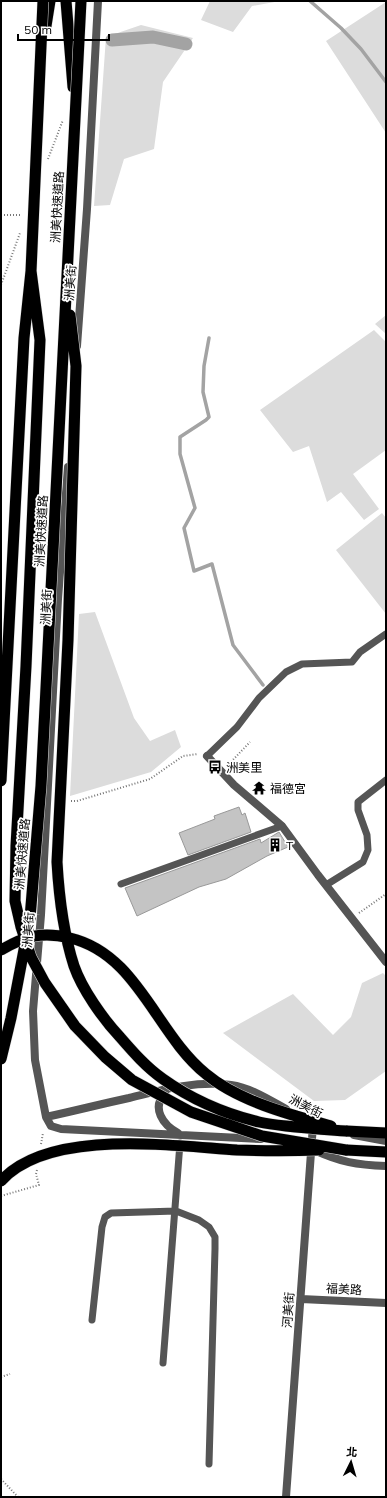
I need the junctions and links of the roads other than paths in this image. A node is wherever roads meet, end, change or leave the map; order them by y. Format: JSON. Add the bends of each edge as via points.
{"nodes":[{"id":1,"x":43,"y":1,"type":"edge"},
{"id":2,"x":50,"y":1,"type":"edge"},
{"id":3,"x":66,"y":1,"type":"edge"},
{"id":4,"x":81,"y":1,"type":"edge"},
{"id":5,"x":98,"y":1,"type":"edge"},
{"id":6,"x":42,"y":54,"type":"junction"},
{"id":7,"x":76,"y":109,"type":"junction"},
{"id":8,"x":31,"y":271,"type":"junction"},
{"id":9,"x":66,"y":282,"type":"junction"},
{"id":10,"x":386,"y":634,"type":"edge"},
{"id":11,"x":207,"y":756,"type":"joint"},
{"id":12,"x":386,"y":780,"type":"edge"},
{"id":13,"x":1,"y":782,"type":"edge"},
{"id":14,"x":282,"y":826,"type":"junction"},
{"id":15,"x":121,"y":884,"type":"dead end"},
{"id":16,"x":326,"y":885,"type":"junction"},
{"id":17,"x":1,"y":950,"type":"edge"},
{"id":18,"x":386,"y":962,"type":"edge"},
{"id":19,"x":1,"y":1059,"type":"edge"},
{"id":20,"x":171,"y":1088,"type":"junction"},
{"id":21,"x":46,"y":1117,"type":"junction"},
{"id":22,"x":313,"y":1124,"type":"junction"},
{"id":23,"x":346,"y":1131,"type":"junction"},
{"id":24,"x":386,"y":1132,"type":"edge"},
{"id":25,"x":181,"y":1135,"type":"junction"},
{"id":26,"x":386,"y":1141,"type":"edge"},
{"id":27,"x":311,"y":1149,"type":"junction"},
{"id":28,"x":346,"y":1150,"type":"junction"},
{"id":29,"x":386,"y":1152,"type":"edge"},
{"id":30,"x":386,"y":1166,"type":"edge"},
{"id":31,"x":1,"y":1181,"type":"edge"},
{"id":32,"x":176,"y":1211,"type":"junction"},
{"id":33,"x":301,"y":1299,"type":"junction"},
{"id":34,"x":386,"y":1303,"type":"edge"},
{"id":35,"x":92,"y":1320,"type":"dead end"},
{"id":36,"x":163,"y":1363,"type":"dead end"},
{"id":37,"x":209,"y":1464,"type":"dead end"},
{"id":38,"x":286,"y":1497,"type":"edge"}],
"edges":[{"from":1,"to":6,"type":"highway","name":"洲美快速道路","bridge":true},
{"from":2,"to":6,"type":"highway","bridge":true},
{"from":3,"to":7,"type":"highway","bridge":true},
{"from":4,"to":7,"type":"highway","name":"洲美快速道路","bridge":true},
{"from":5,"to":21,"type":"street","name":"洲美街","via":[[88,210],[58,599],[44,869],[33,1011],[35,1060]]},
{"from":6,"to":8,"type":"highway","name":"洲美快速道路","bridge":true},
{"from":7,"to":9,"type":"highway","name":"洲美快速道路","bridge":true},
{"from":8,"to":13,"type":"highway","name":"洲美快速道路","bridge":true,"via":[[24,338]]},
{"from":8,"to":28,"type":"highway","bridge":true,"via":[[40,340],[14,901],[31,957],[45,983],[75,1026],[132,1080],[191,1112],[262,1136]]},
{"from":9,"to":19,"type":"highway","name":"洲美快速道路","bridge":true,"via":[[41,786],[30,918]]},
{"from":9,"to":23,"type":"highway","bridge":true,"via":[[76,366],[58,862],[59,898],[75,967],[92,1001],[136,1055],[162,1079],[190,1096],[224,1111],[260,1122],[315,1130]]},
{"from":10,"to":11,"type":"lane","via":[[360,652],[352,662],[302,664],[286,672]]},
{"from":11,"to":14,"type":"street","via":[[234,785]]},
{"from":12,"to":16,"type":"lane","via":[[358,802],[368,850],[363,862]]},
{"from":14,"to":15,"type":"lane"},
{"from":14,"to":16,"type":"street"},
{"from":16,"to":18,"type":"street"},
{"from":17,"to":23,"type":"highway","bridge":true,"via":[[34,936],[56,934],[82,940],[121,968],[187,1056],[206,1074],[231,1091],[289,1114]]},
{"from":20,"to":21,"type":"street","name":"洲美街"},
{"from":20,"to":22,"type":"street","name":"洲美街","via":[[211,1083],[231,1085],[265,1097]]},
{"from":20,"to":25,"type":"street","via":[[164,1094],[160,1103],[160,1114],[163,1122]]},
{"from":21,"to":25,"type":"street","via":[[50,1126],[61,1129]]},
{"from":22,"to":26,"type":"street","name":"洲美街","via":[[338,1132]]},
{"from":22,"to":27,"type":"street","name":"河美街"},
{"from":23,"to":24,"type":"highway"},
{"from":25,"to":27,"type":"street","via":[[278,1140]]},
{"from":25,"to":32,"type":"lane"},
{"from":27,"to":30,"type":"street","via":[[343,1162]]},
{"from":27,"to":33,"type":"street","name":"河美街"},
{"from":28,"to":29,"type":"highway"},
{"from":28,"to":31,"type":"highway","bridge":true,"via":[[264,1151],[145,1145],[69,1148],[21,1164]]},
{"from":32,"to":35,"type":"lane","via":[[111,1213],[105,1218]]},
{"from":32,"to":36,"type":"lane"},
{"from":32,"to":37,"type":"lane","via":[[199,1220],[209,1227],[214,1237]]},
{"from":33,"to":34,"type":"street","name":"福美路"},
{"from":33,"to":38,"type":"street","name":"河美街"}]}
